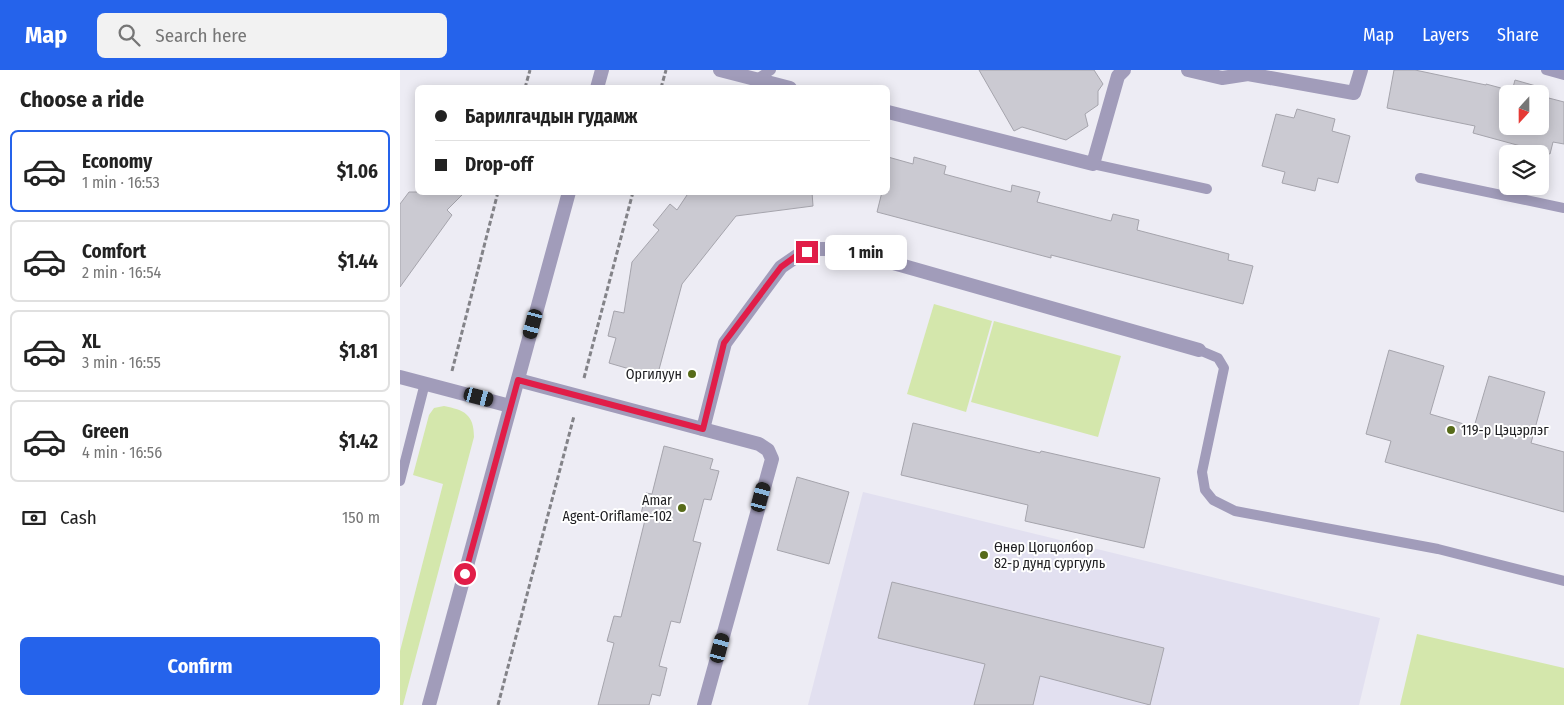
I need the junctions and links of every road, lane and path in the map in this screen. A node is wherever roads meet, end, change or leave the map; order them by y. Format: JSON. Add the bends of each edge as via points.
{"nodes":[{"id":1,"x":530,"y":70,"type":"edge"},
{"id":2,"x":602,"y":70,"type":"edge"},
{"id":3,"x":666,"y":70,"type":"edge"},
{"id":4,"x":720,"y":70,"type":"edge"},
{"id":5,"x":771,"y":70,"type":"edge"},
{"id":6,"x":1124,"y":70,"type":"edge"},
{"id":7,"x":1188,"y":70,"type":"edge"},
{"id":8,"x":1361,"y":70,"type":"edge"},
{"id":9,"x":1546,"y":70,"type":"edge"},
{"id":10,"x":1223,"y":74,"type":"edge"},
{"id":11,"x":1564,"y":75,"type":"edge"},
{"id":12,"x":757,"y":79,"type":"junction"},
{"id":13,"x":526,"y":85,"type":"edge"},
{"id":14,"x":598,"y":85,"type":"edge"},
{"id":15,"x":662,"y":85,"type":"edge"},
{"id":16,"x":779,"y":85,"type":"edge"},
{"id":17,"x":890,"y":113,"type":"edge"},
{"id":18,"x":1093,"y":164,"type":"junction"},
{"id":19,"x":1420,"y":178,"type":"dead end"},
{"id":20,"x":1208,"y":189,"type":"dead end"},
{"id":21,"x":497,"y":195,"type":"edge"},
{"id":22,"x":568,"y":195,"type":"edge"},
{"id":23,"x":632,"y":195,"type":"edge"},
{"id":24,"x":1564,"y":208,"type":"edge"},
{"id":25,"x":1199,"y":350,"type":"joint"},
{"id":26,"x":400,"y":377,"type":"edge"},
{"id":27,"x":518,"y":380,"type":"junction"},
{"id":28,"x":425,"y":383,"type":"junction"},
{"id":29,"x":447,"y":389,"type":"junction"},
{"id":30,"x":579,"y":396,"type":"junction"},
{"id":31,"x":510,"y":406,"type":"junction"},
{"id":32,"x":703,"y":429,"type":"junction"},
{"id":33,"x":400,"y":481,"type":"edge"},
{"id":34,"x":1564,"y":581,"type":"edge"},
{"id":35,"x":430,"y":705,"type":"edge"},
{"id":36,"x":498,"y":705,"type":"edge"},
{"id":37,"x":704,"y":705,"type":"edge"}],
"edges":[{"from":1,"to":13,"type":"path"},
{"from":2,"to":14,"type":"street"},
{"from":3,"to":15,"type":"path"},
{"from":4,"to":12,"type":"street"},
{"from":5,"to":12,"type":"lane"},
{"from":6,"to":18,"type":"street","via":[[1118,76]]},
{"from":7,"to":10,"type":"street"},
{"from":8,"to":10,"type":"street","via":[[1354,93],[1248,74]]},
{"from":9,"to":11,"type":"lane"},
{"from":12,"to":16,"type":"street"},
{"from":17,"to":18,"type":"street"},
{"from":18,"to":20,"type":"lane"},
{"from":19,"to":24,"type":"lane"},
{"from":21,"to":29,"type":"path"},
{"from":22,"to":27,"type":"street"},
{"from":23,"to":30,"type":"path"},
{"from":25,"to":32,"type":"street","via":[[844,249],[818,249],[796,256],[781,267],[724,343]]},
{"from":25,"to":34,"type":"lane","via":[[1218,358],[1224,368],[1202,472],[1205,490],[1213,500],[1234,511],[1438,549]]},
{"from":26,"to":28,"type":"street"},
{"from":27,"to":30,"type":"street"},
{"from":27,"to":31,"type":"street"},
{"from":28,"to":29,"type":"street"},
{"from":28,"to":33,"type":"lane"},
{"from":29,"to":31,"type":"street"},
{"from":30,"to":32,"type":"street"},
{"from":30,"to":36,"type":"path"},
{"from":31,"to":35,"type":"street"},
{"from":32,"to":37,"type":"street","via":[[759,444],[768,450],[772,460]]}]}
